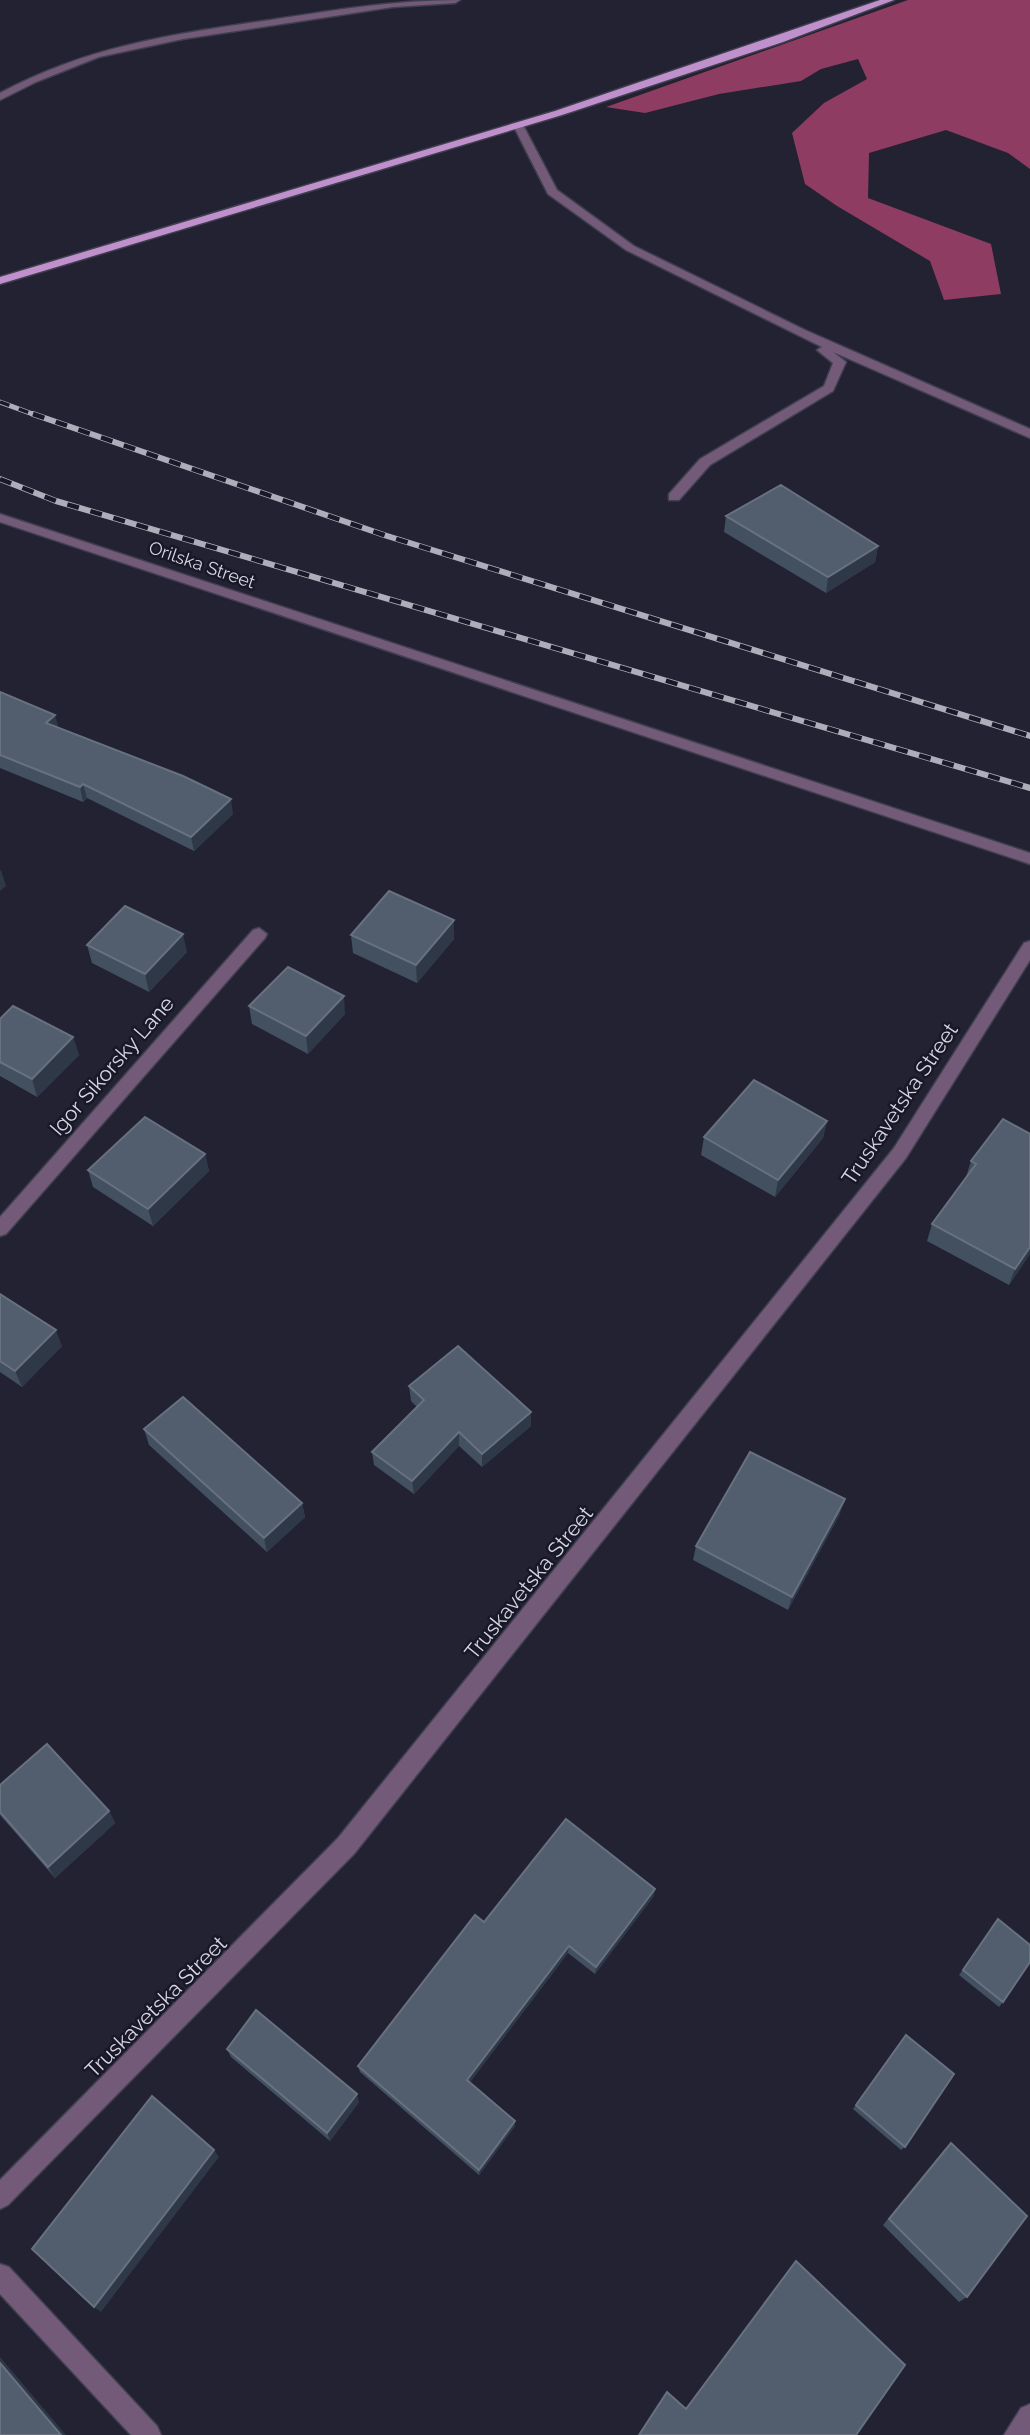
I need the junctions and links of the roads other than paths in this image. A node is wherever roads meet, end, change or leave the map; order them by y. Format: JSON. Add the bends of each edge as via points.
{"nodes":[{"id":1,"x":455,"y":0,"type":"edge"},
{"id":2,"x":889,"y":0,"type":"edge"},
{"id":3,"x":0,"y":97,"type":"edge"},
{"id":4,"x":518,"y":125,"type":"junction"},
{"id":5,"x":0,"y":281,"type":"edge"},
{"id":6,"x":801,"y":333,"type":"junction"},
{"id":7,"x":1030,"y":434,"type":"edge"},
{"id":8,"x":674,"y":497,"type":"dead end"},
{"id":9,"x":0,"y":517,"type":"edge"},
{"id":10,"x":1030,"y":859,"type":"edge"},
{"id":11,"x":259,"y":934,"type":"dead end"},
{"id":12,"x":1030,"y":947,"type":"edge"},
{"id":13,"x":0,"y":1229,"type":"edge"},
{"id":14,"x":0,"y":2197,"type":"edge"},
{"id":15,"x":0,"y":2276,"type":"edge"},
{"id":16,"x":1030,"y":2417,"type":"edge"},
{"id":17,"x":148,"y":2435,"type":"edge"},
{"id":18,"x":1017,"y":2435,"type":"edge"}],
"edges":[{"from":1,"to":3,"type":"street","via":[[393,4],[171,39],[96,55]]},
{"from":2,"to":4,"type":"main road","via":[[779,41]]},
{"from":4,"to":5,"type":"main road"},
{"from":4,"to":6,"type":"street","via":[[552,192],[630,248]]},
{"from":6,"to":7,"type":"street"},
{"from":6,"to":8,"type":"street","via":[[840,362],[828,388],[705,462]]},
{"from":9,"to":10,"type":"street","name":"Orilska Street"},
{"from":11,"to":13,"type":"street","name":"Igor Sikorsky Lane"},
{"from":12,"to":14,"type":"street","name":"Truskavetska Street","via":[[900,1153],[346,1846]]},
{"from":15,"to":17,"type":"street"},
{"from":16,"to":18,"type":"street"}]}
